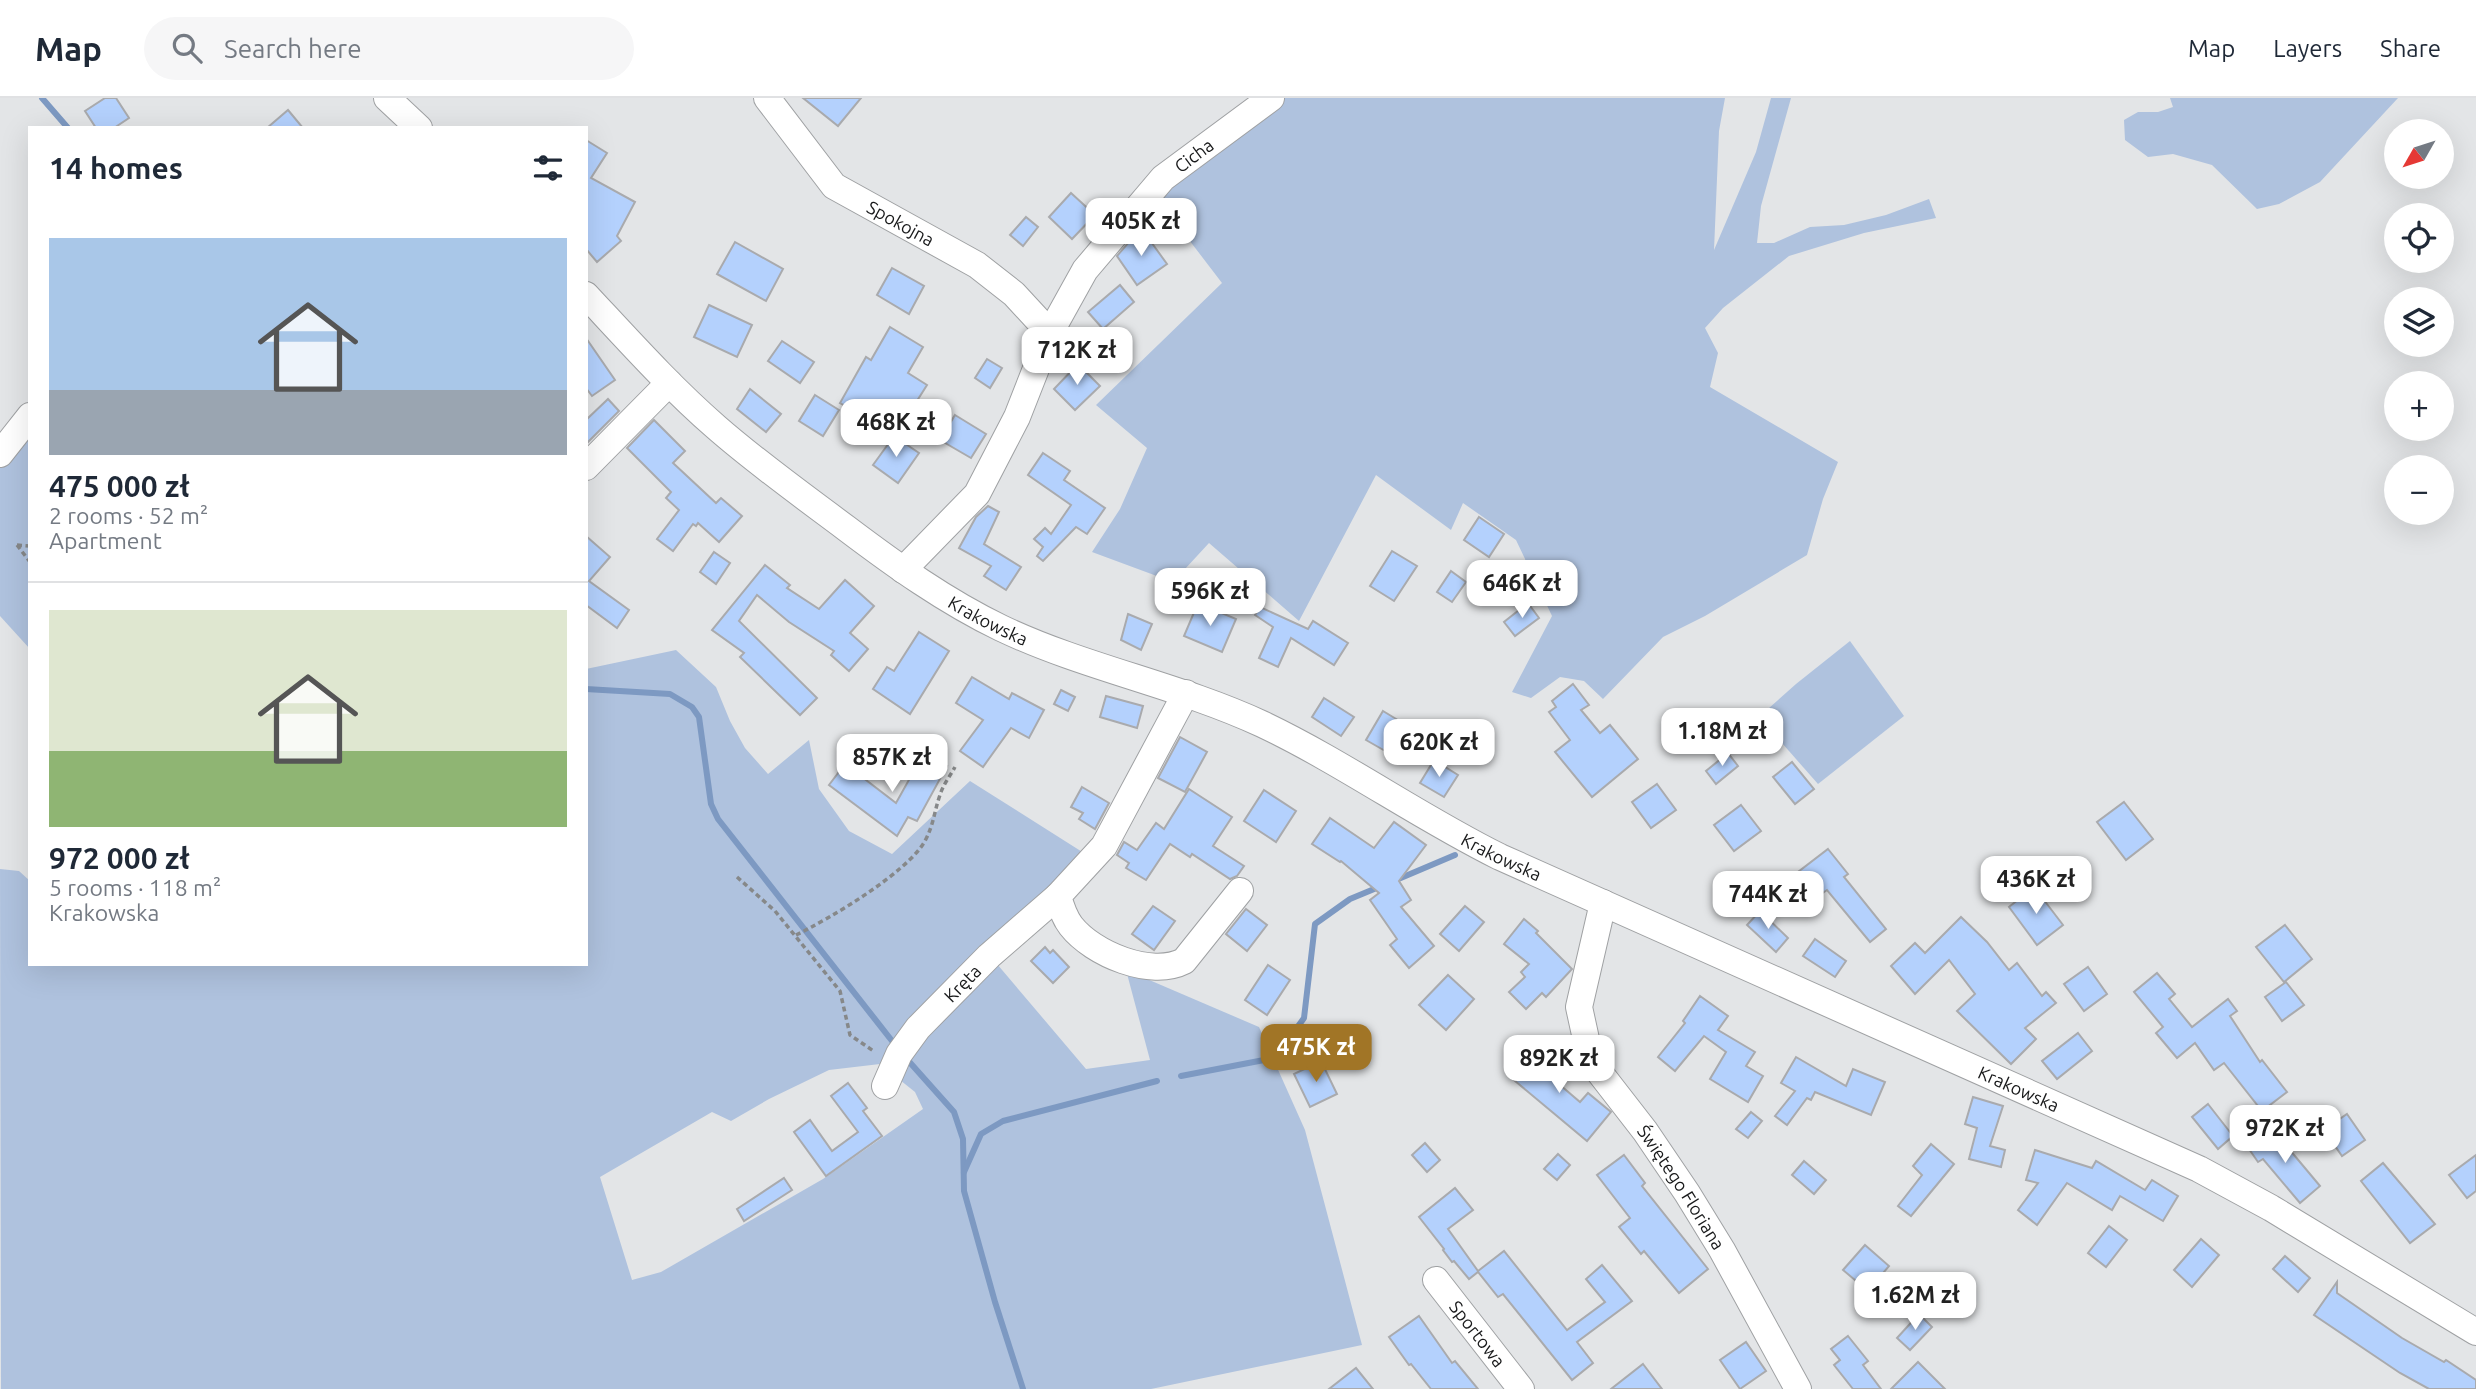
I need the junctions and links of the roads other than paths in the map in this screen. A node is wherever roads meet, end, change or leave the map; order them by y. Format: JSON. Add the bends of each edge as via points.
{"nodes":[{"id":1,"x":387,"y":98,"type":"edge"},
{"id":2,"x":767,"y":98,"type":"edge"},
{"id":3,"x":1271,"y":98,"type":"edge"},
{"id":4,"x":417,"y":126,"type":"edge"},
{"id":5,"x":589,"y":304,"type":"edge"},
{"id":6,"x":1050,"y":333,"type":"junction"},
{"id":7,"x":670,"y":383,"type":"junction"},
{"id":8,"x":28,"y":419,"type":"edge"},
{"id":9,"x":0,"y":454,"type":"edge"},
{"id":10,"x":588,"y":465,"type":"edge"},
{"id":11,"x":903,"y":570,"type":"junction"},
{"id":12,"x":1186,"y":693,"type":"junction"},
{"id":13,"x":1240,"y":891,"type":"dead end"},
{"id":14,"x":1058,"y":896,"type":"junction"},
{"id":15,"x":1603,"y":903,"type":"junction"},
{"id":16,"x":890,"y":1074,"type":"road end"},
{"id":17,"x":1436,"y":1280,"type":"dead end"},
{"id":18,"x":2476,"y":1332,"type":"edge"},
{"id":19,"x":1788,"y":1384,"type":"edge"},
{"id":20,"x":1521,"y":1389,"type":"edge"}],
"edges":[{"from":1,"to":4,"type":"street"},
{"from":2,"to":6,"type":"street","name":"Spokojna","via":[[834,186],[977,265],[1014,294]]},
{"from":3,"to":6,"type":"street","name":"Cicha","via":[[1163,177],[1085,270]]},
{"from":5,"to":7,"type":"street","name":"Krakowska"},
{"from":6,"to":11,"type":"street","name":"Cicha","via":[[1017,416],[977,494]]},
{"from":7,"to":10,"type":"street"},
{"from":7,"to":11,"type":"street","name":"Krakowska","via":[[744,450]]},
{"from":8,"to":9,"type":"street"},
{"from":11,"to":12,"type":"street","name":"Krakowska","via":[[953,603],[1023,638]]},
{"from":12,"to":14,"type":"street","name":"Kręta","via":[[1104,846]]},
{"from":12,"to":15,"type":"street","name":"Krakowska","via":[[1298,742],[1468,841]]},
{"from":13,"to":14,"type":"street","via":[[1184,961],[1173,967],[1138,965],[1087,940],[1072,927]]},
{"from":14,"to":16,"type":"street","name":"Kręta","via":[[989,956],[918,1028]]},
{"from":15,"to":18,"type":"street","name":"Krakowska","via":[[2199,1169]]},
{"from":15,"to":19,"type":"street","name":"Świętego Floriana","via":[[1579,1007],[1589,1053],[1722,1250]]},
{"from":17,"to":20,"type":"street","name":"Sportowa"}]}
